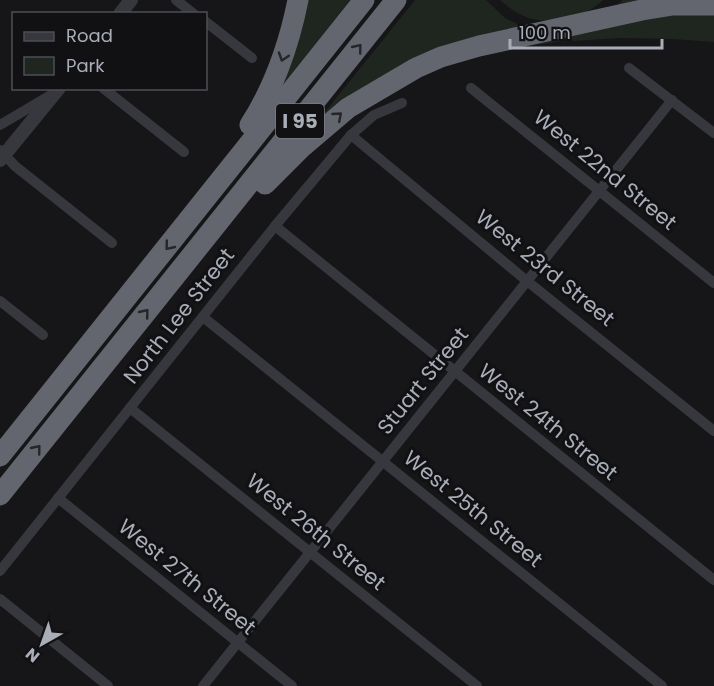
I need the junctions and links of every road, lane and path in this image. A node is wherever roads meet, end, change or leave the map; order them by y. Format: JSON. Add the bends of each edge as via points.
{"nodes":[{"id":1,"x":131,"y":0,"type":"edge"},
{"id":2,"x":176,"y":0,"type":"edge"},
{"id":3,"x":298,"y":0,"type":"edge"},
{"id":4,"x":364,"y":0,"type":"edge"},
{"id":5,"x":396,"y":0,"type":"edge"},
{"id":6,"x":714,"y":4,"type":"edge"},
{"id":7,"x":122,"y":12,"type":"edge"},
{"id":8,"x":191,"y":12,"type":"edge"},
{"id":9,"x":207,"y":23,"type":"edge"},
{"id":10,"x":252,"y":58,"type":"dead end"},
{"id":11,"x":629,"y":68,"type":"dead end"},
{"id":12,"x":471,"y":88,"type":"dead end"},
{"id":13,"x":106,"y":90,"type":"edge"},
{"id":14,"x":57,"y":91,"type":"edge"},
{"id":15,"x":672,"y":100,"type":"junction"},
{"id":16,"x":402,"y":103,"type":"dead end"},
{"id":17,"x":0,"y":125,"type":"edge"},
{"id":18,"x":714,"y":133,"type":"edge"},
{"id":19,"x":351,"y":135,"type":"junction"},
{"id":20,"x":184,"y":152,"type":"dead end"},
{"id":21,"x":1,"y":155,"type":"edge"},
{"id":22,"x":600,"y":191,"type":"junction"},
{"id":23,"x":205,"y":200,"type":"junction"},
{"id":24,"x":275,"y":226,"type":"junction"},
{"id":25,"x":203,"y":241,"type":"junction"},
{"id":26,"x":112,"y":243,"type":"dead end"},
{"id":27,"x":527,"y":281,"type":"junction"},
{"id":28,"x":714,"y":283,"type":"edge"},
{"id":29,"x":0,"y":301,"type":"edge"},
{"id":30,"x":203,"y":317,"type":"junction"},
{"id":31,"x":43,"y":335,"type":"dead end"},
{"id":32,"x":455,"y":372,"type":"junction"},
{"id":33,"x":130,"y":408,"type":"junction"},
{"id":34,"x":714,"y":431,"type":"edge"},
{"id":35,"x":0,"y":456,"type":"edge"},
{"id":36,"x":383,"y":462,"type":"junction"},
{"id":37,"x":0,"y":495,"type":"edge"},
{"id":38,"x":58,"y":498,"type":"junction"},
{"id":39,"x":310,"y":552,"type":"junction"},
{"id":40,"x":0,"y":571,"type":"edge"},
{"id":41,"x":714,"y":580,"type":"edge"},
{"id":42,"x":0,"y":599,"type":"edge"},
{"id":43,"x":238,"y":642,"type":"junction"},
{"id":44,"x":108,"y":686,"type":"edge"},
{"id":45,"x":203,"y":686,"type":"edge"},
{"id":46,"x":292,"y":686,"type":"edge"},
{"id":47,"x":477,"y":686,"type":"edge"},
{"id":48,"x":662,"y":686,"type":"edge"}],
"edges":[{"from":1,"to":7,"type":"street"},
{"from":2,"to":8,"type":"street"},
{"from":3,"to":23,"type":"highway","one_way":true,"via":[[281,64],[265,102],[216,170]]},
{"from":4,"to":23,"type":"highway","number":"I 95"},
{"from":25,"to":5,"type":"highway","number":"I 95","one_way":true},
{"from":25,"to":6,"type":"highway","one_way":true,"via":[[243,210],[278,170],[348,108],[416,68],[478,46],[546,30],[673,5]]},
{"from":9,"to":10,"type":"street"},
{"from":11,"to":15,"type":"street"},
{"from":12,"to":22,"type":"street","name":"West 22nd Street"},
{"from":13,"to":20,"type":"street"},
{"from":14,"to":17,"type":"street"},
{"from":14,"to":21,"type":"street"},
{"from":15,"to":18,"type":"street"},
{"from":15,"to":22,"type":"street","name":"Stuart Street"},
{"from":16,"to":19,"type":"street","name":"North Lee Street","via":[[374,114]]},
{"from":19,"to":24,"type":"street","name":"North Lee Street"},
{"from":19,"to":27,"type":"street","name":"West 23rd Street"},
{"from":21,"to":26,"type":"street"},
{"from":22,"to":27,"type":"street","name":"Stuart Street"},
{"from":22,"to":28,"type":"street","name":"West 22nd Street"},
{"from":23,"to":35,"type":"highway","number":"I 95","one_way":true},
{"from":24,"to":30,"type":"street","name":"North Lee Street"},
{"from":24,"to":32,"type":"street","name":"West 24th Street"},
{"from":37,"to":25,"type":"highway","number":"I 95","one_way":true},
{"from":27,"to":32,"type":"street","name":"Stuart Street"},
{"from":27,"to":34,"type":"street","name":"West 23rd Street"},
{"from":29,"to":31,"type":"street"},
{"from":30,"to":33,"type":"street","name":"North Lee Street"},
{"from":30,"to":36,"type":"street","name":"West 25th Street"},
{"from":32,"to":36,"type":"street","name":"Stuart Street"},
{"from":32,"to":41,"type":"street","name":"West 24th Street"},
{"from":33,"to":38,"type":"street","name":"North Lee Street"},
{"from":33,"to":39,"type":"street","name":"West 26th Street"},
{"from":36,"to":39,"type":"street","name":"Stuart Street"},
{"from":36,"to":48,"type":"street","name":"West 25th Street"},
{"from":38,"to":40,"type":"street","name":"North Lee Street"},
{"from":38,"to":43,"type":"street","name":"West 27th Street"},
{"from":39,"to":43,"type":"street","name":"Stuart Street"},
{"from":39,"to":47,"type":"street","name":"West 26th Street"},
{"from":42,"to":44,"type":"street"},
{"from":43,"to":45,"type":"street","name":"Stuart Street"},
{"from":43,"to":46,"type":"street","name":"West 27th Street"}]}
